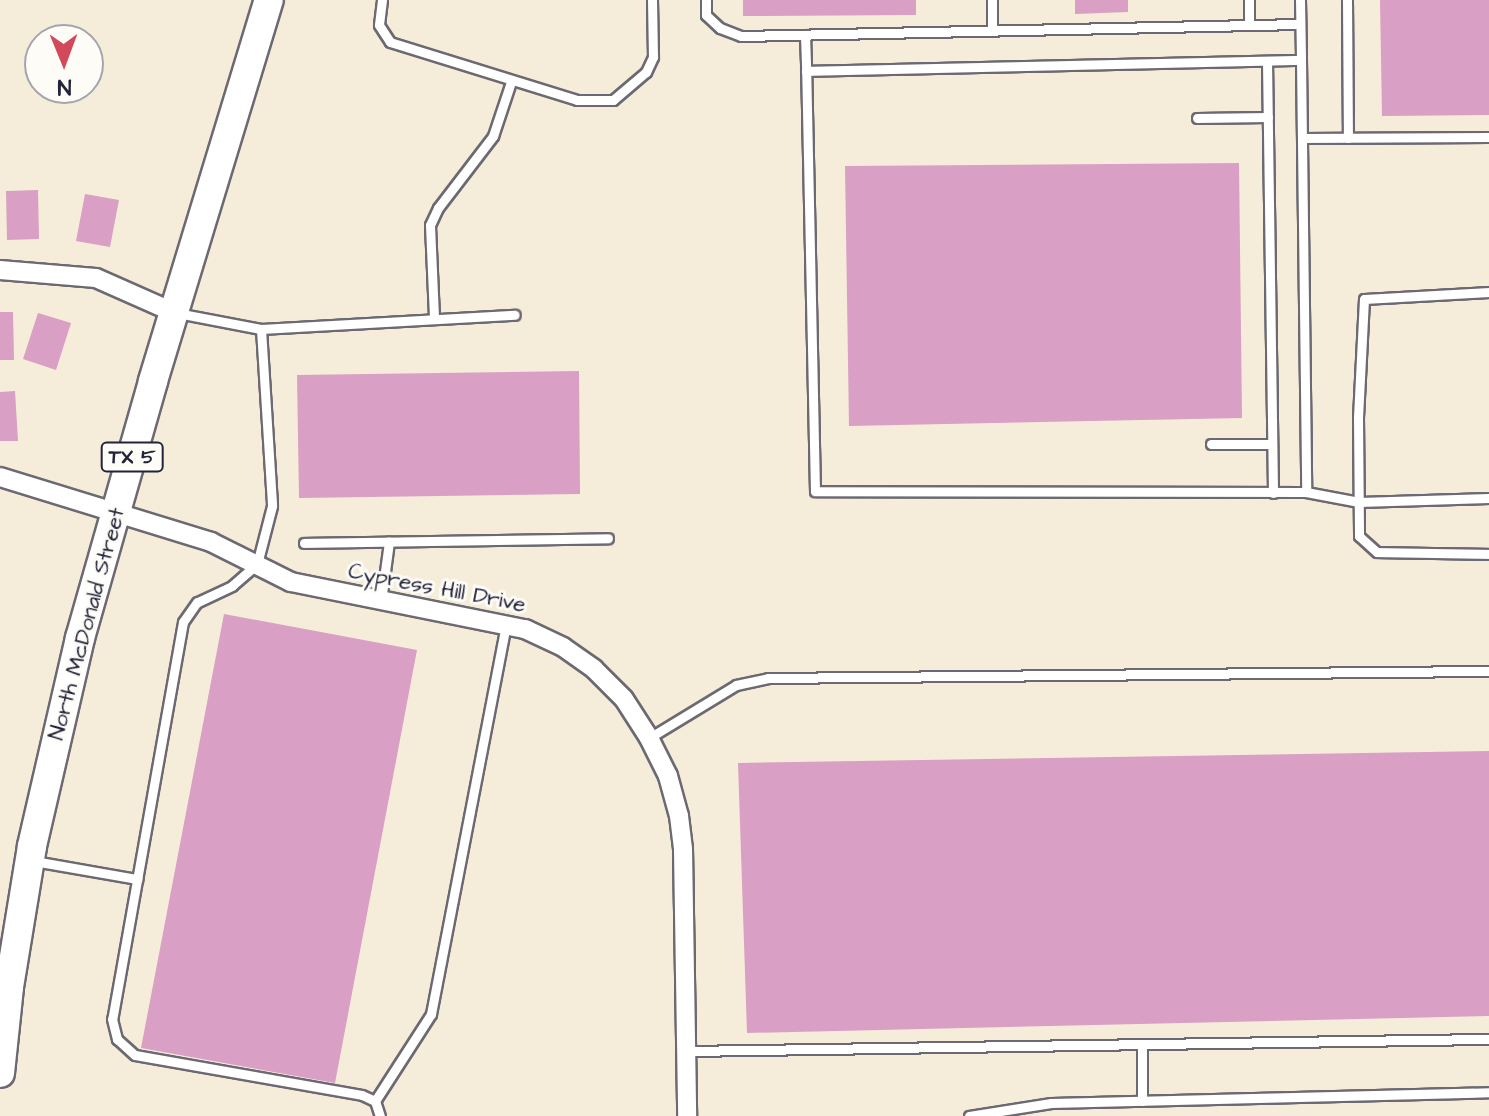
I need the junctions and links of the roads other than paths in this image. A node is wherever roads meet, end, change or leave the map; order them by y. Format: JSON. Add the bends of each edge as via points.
{"nodes":[{"id":1,"x":269,"y":0,"type":"edge"},
{"id":2,"x":382,"y":0,"type":"edge"},
{"id":3,"x":652,"y":0,"type":"edge"},
{"id":4,"x":706,"y":0,"type":"edge"},
{"id":5,"x":992,"y":0,"type":"edge"},
{"id":6,"x":1249,"y":0,"type":"edge"},
{"id":7,"x":1300,"y":0,"type":"edge"},
{"id":8,"x":1347,"y":0,"type":"edge"},
{"id":9,"x":1300,"y":24,"type":"junction"},
{"id":10,"x":1249,"y":25,"type":"junction"},
{"id":11,"x":992,"y":31,"type":"junction"},
{"id":12,"x":805,"y":35,"type":"junction"},
{"id":13,"x":1301,"y":60,"type":"junction"},
{"id":14,"x":1267,"y":61,"type":"junction"},
{"id":15,"x":806,"y":71,"type":"junction"},
{"id":16,"x":511,"y":82,"type":"junction"},
{"id":17,"x":1268,"y":117,"type":"junction"},
{"id":18,"x":1197,"y":118,"type":"dead end"},
{"id":19,"x":1489,"y":137,"type":"edge"},
{"id":20,"x":1302,"y":138,"type":"junction"},
{"id":21,"x":1348,"y":138,"type":"junction"},
{"id":22,"x":0,"y":270,"type":"edge"},
{"id":23,"x":1489,"y":292,"type":"edge"},
{"id":24,"x":173,"y":312,"type":"junction"},
{"id":25,"x":515,"y":315,"type":"dead end"},
{"id":26,"x":434,"y":317,"type":"junction"},
{"id":27,"x":261,"y":329,"type":"junction"},
{"id":28,"x":1211,"y":444,"type":"dead end"},
{"id":29,"x":1272,"y":444,"type":"junction"},
{"id":30,"x":0,"y":477,"type":"edge"},
{"id":31,"x":1306,"y":492,"type":"junction"},
{"id":32,"x":1273,"y":493,"type":"junction"},
{"id":33,"x":1489,"y":498,"type":"edge"},
{"id":34,"x":1359,"y":502,"type":"junction"},
{"id":35,"x":116,"y":513,"type":"junction"},
{"id":36,"x":608,"y":538,"type":"dead end"},
{"id":37,"x":389,"y":542,"type":"junction"},
{"id":38,"x":304,"y":543,"type":"dead end"},
{"id":39,"x":1489,"y":554,"type":"edge"},
{"id":40,"x":257,"y":564,"type":"junction"},
{"id":41,"x":381,"y":601,"type":"junction"},
{"id":42,"x":506,"y":623,"type":"junction"},
{"id":43,"x":1489,"y":671,"type":"edge"},
{"id":44,"x":649,"y":738,"type":"junction"},
{"id":45,"x":30,"y":860,"type":"junction"},
{"id":46,"x":137,"y":879,"type":"junction"},
{"id":47,"x":1489,"y":1039,"type":"edge"},
{"id":48,"x":1142,"y":1045,"type":"junction"},
{"id":49,"x":686,"y":1051,"type":"junction"},
{"id":50,"x":0,"y":1073,"type":"edge"},
{"id":51,"x":1489,"y":1092,"type":"edge"},
{"id":52,"x":375,"y":1101,"type":"junction"},
{"id":53,"x":1142,"y":1101,"type":"junction"},
{"id":54,"x":380,"y":1116,"type":"edge"},
{"id":55,"x":687,"y":1116,"type":"edge"},
{"id":56,"x":969,"y":1116,"type":"edge"}],
"edges":[{"from":1,"to":24,"type":"main road","name":"North McDonald Street","number":"TX 5"},
{"from":2,"to":16,"type":"lane","via":[[379,25],[390,42]]},
{"from":3,"to":16,"type":"lane","via":[[653,57],[646,72],[613,100],[577,100]]},
{"from":4,"to":12,"type":"lane","via":[[706,15],[741,36]]},
{"from":5,"to":11,"type":"lane"},
{"from":6,"to":10,"type":"lane"},
{"from":7,"to":9,"type":"lane"},
{"from":8,"to":21,"type":"lane"},
{"from":9,"to":10,"type":"lane"},
{"from":9,"to":13,"type":"lane"},
{"from":10,"to":11,"type":"lane"},
{"from":11,"to":12,"type":"lane"},
{"from":12,"to":15,"type":"lane"},
{"from":13,"to":14,"type":"lane"},
{"from":13,"to":20,"type":"lane"},
{"from":14,"to":15,"type":"lane"},
{"from":14,"to":17,"type":"lane"},
{"from":15,"to":32,"type":"lane","via":[[815,491]]},
{"from":16,"to":26,"type":"lane","via":[[493,136],[430,225]]},
{"from":17,"to":18,"type":"lane"},
{"from":17,"to":29,"type":"lane"},
{"from":19,"to":21,"type":"lane"},
{"from":20,"to":21,"type":"lane"},
{"from":20,"to":31,"type":"lane"},
{"from":22,"to":24,"type":"street","via":[[96,278]]},
{"from":23,"to":34,"type":"lane","via":[[1364,299]]},
{"from":24,"to":27,"type":"lane"},
{"from":24,"to":35,"type":"main road","name":"North McDonald Street","number":"TX 5"},
{"from":25,"to":26,"type":"lane"},
{"from":26,"to":27,"type":"lane"},
{"from":27,"to":40,"type":"lane","via":[[272,506]]},
{"from":28,"to":29,"type":"lane"},
{"from":29,"to":32,"type":"lane"},
{"from":30,"to":35,"type":"street","name":"Cypress Hill Drive"},
{"from":31,"to":32,"type":"lane"},
{"from":31,"to":34,"type":"lane"},
{"from":33,"to":34,"type":"lane"},
{"from":34,"to":39,"type":"lane","via":[[1359,536],[1377,552]]},
{"from":35,"to":40,"type":"street","name":"Cypress Hill Drive","via":[[211,542]]},
{"from":35,"to":45,"type":"main road","name":"North McDonald Street","number":"TX 5","via":[[80,638]]},
{"from":36,"to":37,"type":"lane"},
{"from":37,"to":38,"type":"lane"},
{"from":37,"to":41,"type":"lane"},
{"from":40,"to":41,"type":"street","name":"Cypress Hill Drive","via":[[291,582]]},
{"from":40,"to":46,"type":"lane","via":[[232,586],[197,602],[183,622]]},
{"from":41,"to":42,"type":"street","name":"Cypress Hill Drive"},
{"from":42,"to":44,"type":"street","name":"Cypress Hill Drive","via":[[541,635],[594,669],[624,699]]},
{"from":42,"to":52,"type":"lane","via":[[431,1014]]},
{"from":43,"to":44,"type":"lane","via":[[768,678],[736,685]]},
{"from":44,"to":49,"type":"street","name":"Cypress Hill Drive","via":[[668,776],[682,833]]},
{"from":45,"to":46,"type":"lane"},
{"from":45,"to":50,"type":"main road","name":"North McDonald Street","number":"TX 5"},
{"from":46,"to":52,"type":"lane","via":[[112,1019],[117,1039],[135,1055]]},
{"from":47,"to":48,"type":"lane"},
{"from":48,"to":49,"type":"lane"},
{"from":48,"to":53,"type":"lane"},
{"from":49,"to":55,"type":"street","name":"Cypress Hill Drive"},
{"from":51,"to":53,"type":"lane"},
{"from":52,"to":54,"type":"lane"},
{"from":53,"to":56,"type":"lane","via":[[1051,1103]]}]}
